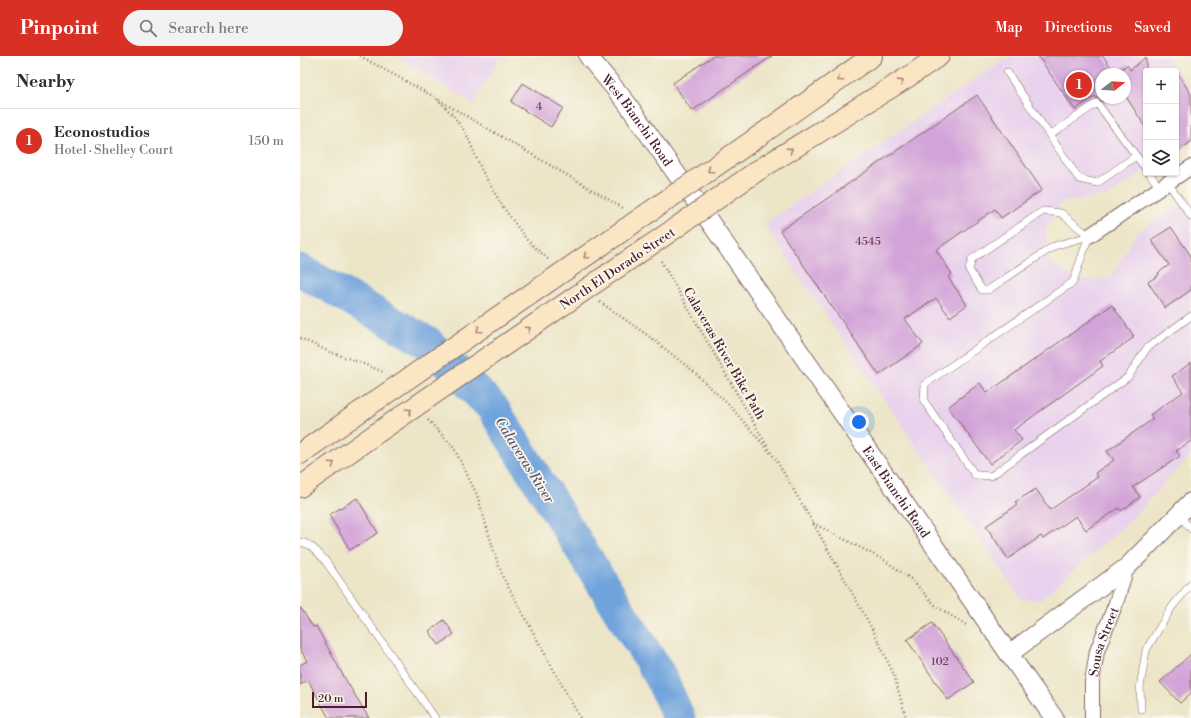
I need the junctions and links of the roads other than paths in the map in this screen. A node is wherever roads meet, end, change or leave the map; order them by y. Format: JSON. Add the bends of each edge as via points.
{"nodes":[{"id":1,"x":588,"y":56,"type":"edge"},
{"id":2,"x":872,"y":56,"type":"edge"},
{"id":3,"x":939,"y":56,"type":"edge"},
{"id":4,"x":1007,"y":72,"type":"dead end"},
{"id":5,"x":1050,"y":136,"type":"junction"},
{"id":6,"x":1136,"y":156,"type":"junction"},
{"id":7,"x":1143,"y":165,"type":"edge"},
{"id":8,"x":1191,"y":167,"type":"edge"},
{"id":9,"x":1153,"y":176,"type":"edge"},
{"id":10,"x":1164,"y":185,"type":"junction"},
{"id":11,"x":685,"y":186,"type":"joint"},
{"id":12,"x":1191,"y":216,"type":"edge"},
{"id":13,"x":1089,"y":236,"type":"junction"},
{"id":14,"x":1191,"y":316,"type":"edge"},
{"id":15,"x":300,"y":454,"type":"edge"},
{"id":16,"x":300,"y":487,"type":"edge"},
{"id":17,"x":1191,"y":502,"type":"edge"},
{"id":18,"x":1179,"y":515,"type":"junction"},
{"id":19,"x":1191,"y":529,"type":"edge"},
{"id":20,"x":300,"y":542,"type":"edge"},
{"id":21,"x":1127,"y":567,"type":"junction"},
{"id":22,"x":1191,"y":584,"type":"edge"},
{"id":23,"x":1009,"y":654,"type":"junction"},
{"id":24,"x":1141,"y":708,"type":"dead end"},
{"id":25,"x":435,"y":718,"type":"edge"},
{"id":26,"x":1054,"y":718,"type":"edge"},
{"id":27,"x":1092,"y":718,"type":"edge"}],
"edges":[{"from":1,"to":11,"type":"street","name":"West Bianchi Road","via":[[626,102]]},
{"from":2,"to":15,"type":"main road","name":"North El Dorado Street","one_way":true,"bridge":true},
{"from":16,"to":3,"type":"main road","name":"North El Dorado Street","one_way":true,"bridge":true,"via":[[757,171]]},
{"from":4,"to":5,"type":"lane"},
{"from":5,"to":6,"type":"lane","via":[[1079,179],[1098,183]]},
{"from":5,"to":6,"type":"lane","via":[[1097,103]]},
{"from":6,"to":7,"type":"lane"},
{"from":8,"to":10,"type":"street"},
{"from":9,"to":10,"type":"lane"},
{"from":10,"to":12,"type":"lane"},
{"from":10,"to":13,"type":"street"},
{"from":11,"to":23,"type":"street","name":"East Bianchi Road"},
{"from":13,"to":13,"type":"lane","via":[[1061,213],[1043,210],[972,259],[969,270],[982,290],[988,290],[1054,246]]},
{"from":13,"to":14,"type":"lane","via":[[1073,282],[925,384],[924,401],[975,475],[991,476],[1128,377],[1147,348]]},
{"from":17,"to":18,"type":"street","name":"Sousa Street"},
{"from":18,"to":19,"type":"lane"},
{"from":18,"to":21,"type":"street","name":"Sousa Street"},
{"from":20,"to":25,"type":"lane","via":[[314,548],[324,559]]},
{"from":21,"to":23,"type":"street","name":"Sousa Street"},
{"from":21,"to":27,"type":"street","name":"Sousa Street","via":[[1097,651],[1092,682]]},
{"from":22,"to":24,"type":"lane","via":[[1172,607],[1146,650],[1140,688]]},
{"from":23,"to":26,"type":"street","name":"East Bianchi Road"}]}
